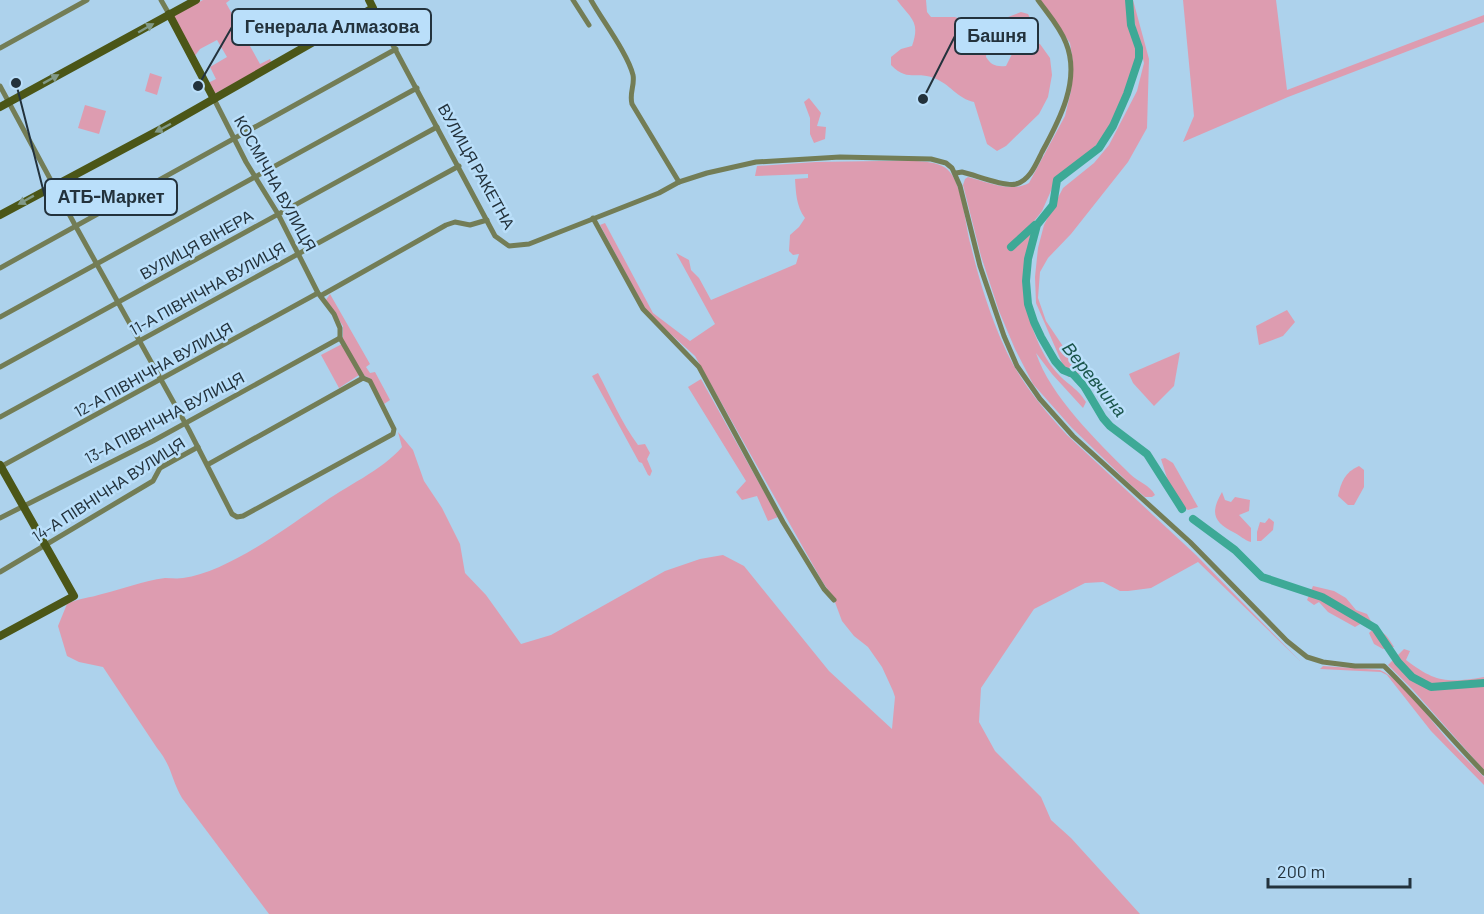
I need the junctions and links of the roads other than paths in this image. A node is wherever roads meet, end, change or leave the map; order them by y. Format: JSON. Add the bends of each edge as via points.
{"nodes":[{"id":1,"x":87,"y":0,"type":"edge"},
{"id":2,"x":161,"y":0,"type":"edge"},
{"id":3,"x":196,"y":0,"type":"edge"},
{"id":4,"x":573,"y":0,"type":"edge"},
{"id":5,"x":591,"y":0,"type":"edge"},
{"id":6,"x":1038,"y":0,"type":"edge"},
{"id":7,"x":371,"y":4,"type":"edge"},
{"id":8,"x":169,"y":14,"type":"junction"},
{"id":9,"x":589,"y":25,"type":"dead end"},
{"id":10,"x":0,"y":48,"type":"edge"},
{"id":11,"x":396,"y":49,"type":"junction"},
{"id":12,"x":0,"y":86,"type":"edge"},
{"id":13,"x":417,"y":88,"type":"junction"},
{"id":14,"x":214,"y":99,"type":"junction"},
{"id":15,"x":9,"y":102,"type":"junction"},
{"id":16,"x":0,"y":107,"type":"edge"},
{"id":17,"x":437,"y":127,"type":"junction"},
{"id":18,"x":233,"y":138,"type":"junction"},
{"id":19,"x":459,"y":166,"type":"junction"},
{"id":20,"x":956,"y":173,"type":"junction"},
{"id":21,"x":256,"y":177,"type":"junction"},
{"id":22,"x":679,"y":183,"type":"junction"},
{"id":23,"x":53,"y":185,"type":"junction"},
{"id":24,"x":278,"y":214,"type":"junction"},
{"id":25,"x":0,"y":215,"type":"edge"},
{"id":26,"x":593,"y":218,"type":"junction"},
{"id":27,"x":487,"y":220,"type":"junction"},
{"id":28,"x":75,"y":225,"type":"junction"},
{"id":29,"x":297,"y":253,"type":"junction"},
{"id":30,"x":97,"y":264,"type":"junction"},
{"id":31,"x":0,"y":267,"type":"edge"},
{"id":32,"x":320,"y":294,"type":"junction"},
{"id":33,"x":118,"y":302,"type":"junction"},
{"id":34,"x":0,"y":317,"type":"edge"},
{"id":35,"x":340,"y":338,"type":"junction"},
{"id":36,"x":140,"y":341,"type":"junction"},
{"id":37,"x":0,"y":367,"type":"edge"},
{"id":38,"x":364,"y":378,"type":"junction"},
{"id":39,"x":162,"y":380,"type":"junction"},
{"id":40,"x":0,"y":417,"type":"edge"},
{"id":41,"x":185,"y":423,"type":"junction"},
{"id":42,"x":198,"y":447,"type":"junction"},
{"id":43,"x":207,"y":465,"type":"junction"},
{"id":44,"x":0,"y":466,"type":"edge"},
{"id":45,"x":22,"y":506,"type":"junction"},
{"id":46,"x":0,"y":518,"type":"edge"},
{"id":47,"x":45,"y":547,"type":"junction"},
{"id":48,"x":0,"y":572,"type":"edge"},
{"id":49,"x":834,"y":600,"type":"dead end"},
{"id":50,"x":0,"y":636,"type":"edge"},
{"id":51,"x":1484,"y":773,"type":"edge"}],
"edges":[{"from":1,"to":10,"type":"street"},
{"from":2,"to":8,"type":"street","name":"КОСМІЧНА ВУЛИЦЯ"},
{"from":3,"to":8,"type":"street"},
{"from":4,"to":9,"type":"street"},
{"from":5,"to":22,"type":"street","via":[[628,63],[633,76],[632,104]]},
{"from":6,"to":20,"type":"street","name":"ВУЛИЦЯ РАКЕТНА","via":[[1068,46],[1070,78],[1060,119],[1023,181],[1008,184]]},
{"from":7,"to":11,"type":"street","name":"ВУЛИЦЯ РАКЕТНА"},
{"from":7,"to":14,"type":"street"},
{"from":8,"to":14,"type":"street","name":"КОСМІЧНА ВУЛИЦЯ"},
{"from":15,"to":8,"type":"street","one_way":true},
{"from":11,"to":13,"type":"street","name":"ВУЛИЦЯ РАКЕТНА"},
{"from":11,"to":18,"type":"street"},
{"from":12,"to":15,"type":"street"},
{"from":13,"to":17,"type":"street","name":"ВУЛИЦЯ РАКЕТНА"},
{"from":13,"to":21,"type":"street"},
{"from":14,"to":18,"type":"street","name":"КОСМІЧНА ВУЛИЦЯ"},
{"from":14,"to":23,"type":"street","one_way":true},
{"from":15,"to":16,"type":"street"},
{"from":15,"to":23,"type":"street"},
{"from":17,"to":19,"type":"street","name":"ВУЛИЦЯ РАКЕТНА"},
{"from":17,"to":24,"type":"street","name":"ВУЛИЦЯ ВІНЕРА"},
{"from":18,"to":21,"type":"street","name":"КОСМІЧНА ВУЛИЦЯ"},
{"from":18,"to":28,"type":"street"},
{"from":19,"to":27,"type":"street","name":"ВУЛИЦЯ РАКЕТНА"},
{"from":19,"to":29,"type":"street","name":"11-А ПІВНІЧНА ВУЛИЦЯ"},
{"from":20,"to":22,"type":"street","name":"ВУЛИЦЯ РАКЕТНА","via":[[946,163],[931,159],[811,158],[748,164]]},
{"from":20,"to":51,"type":"street","via":[[980,266],[1004,336],[1017,366],[1040,399],[1073,436],[1190,542],[1287,641],[1306,657],[1323,662],[1384,666]]},
{"from":21,"to":24,"type":"street","name":"КОСМІЧНА ВУЛИЦЯ"},
{"from":21,"to":30,"type":"street"},
{"from":22,"to":26,"type":"street","name":"ВУЛИЦЯ РАКЕТНА"},
{"from":23,"to":25,"type":"street","one_way":true},
{"from":23,"to":28,"type":"street"},
{"from":24,"to":29,"type":"street","name":"КОСМІЧНА ВУЛИЦЯ"},
{"from":24,"to":33,"type":"street","name":"ВУЛИЦЯ ВІНЕРА"},
{"from":26,"to":27,"type":"street","name":"ВУЛИЦЯ РАКЕТНА","via":[[514,247],[500,242]]},
{"from":26,"to":49,"type":"street","via":[[643,309],[699,367],[783,522]]},
{"from":27,"to":32,"type":"street","name":"12-А ПІВНІЧНА ВУЛИЦЯ","via":[[446,225]]},
{"from":28,"to":30,"type":"street"},
{"from":28,"to":31,"type":"street"},
{"from":29,"to":32,"type":"street","name":"КОСМІЧНА ВУЛИЦЯ"},
{"from":29,"to":36,"type":"street","name":"11-А ПІВНІЧНА ВУЛИЦЯ"},
{"from":30,"to":33,"type":"street"},
{"from":30,"to":34,"type":"street"},
{"from":32,"to":35,"type":"street","name":"КОСМІЧНА ВУЛИЦЯ","via":[[338,321]]},
{"from":32,"to":39,"type":"street","name":"12-А ПІВНІЧНА ВУЛИЦЯ"},
{"from":33,"to":36,"type":"street"},
{"from":33,"to":37,"type":"street","name":"ВУЛИЦЯ ВІНЕРА"},
{"from":35,"to":38,"type":"street","name":"КОСМІЧНА ВУЛИЦЯ"},
{"from":35,"to":41,"type":"street","name":"13-А ПІВНІЧНА ВУЛИЦЯ"},
{"from":36,"to":39,"type":"street"},
{"from":36,"to":40,"type":"street","name":"11-А ПІВНІЧНА ВУЛИЦЯ"},
{"from":38,"to":43,"type":"street"},
{"from":38,"to":43,"type":"street","name":"КОСМІЧНА ВУЛИЦЯ","via":[[370,381],[395,430],[393,434],[240,517],[230,511]]},
{"from":39,"to":41,"type":"street"},
{"from":39,"to":44,"type":"street","name":"12-А ПІВНІЧНА ВУЛИЦЯ"},
{"from":41,"to":42,"type":"street"},
{"from":41,"to":45,"type":"street","name":"13-А ПІВНІЧНА ВУЛИЦЯ"},
{"from":42,"to":43,"type":"street"},
{"from":42,"to":47,"type":"street","name":"14-А ПІВНІЧНА ВУЛИЦЯ","via":[[160,468],[153,481]]},
{"from":44,"to":45,"type":"street"},
{"from":45,"to":46,"type":"street","name":"13-А ПІВНІЧНА ВУЛИЦЯ"},
{"from":45,"to":47,"type":"street"},
{"from":47,"to":48,"type":"street","name":"14-А ПІВНІЧНА ВУЛИЦЯ"},
{"from":47,"to":50,"type":"street","via":[[74,596]]}]}
